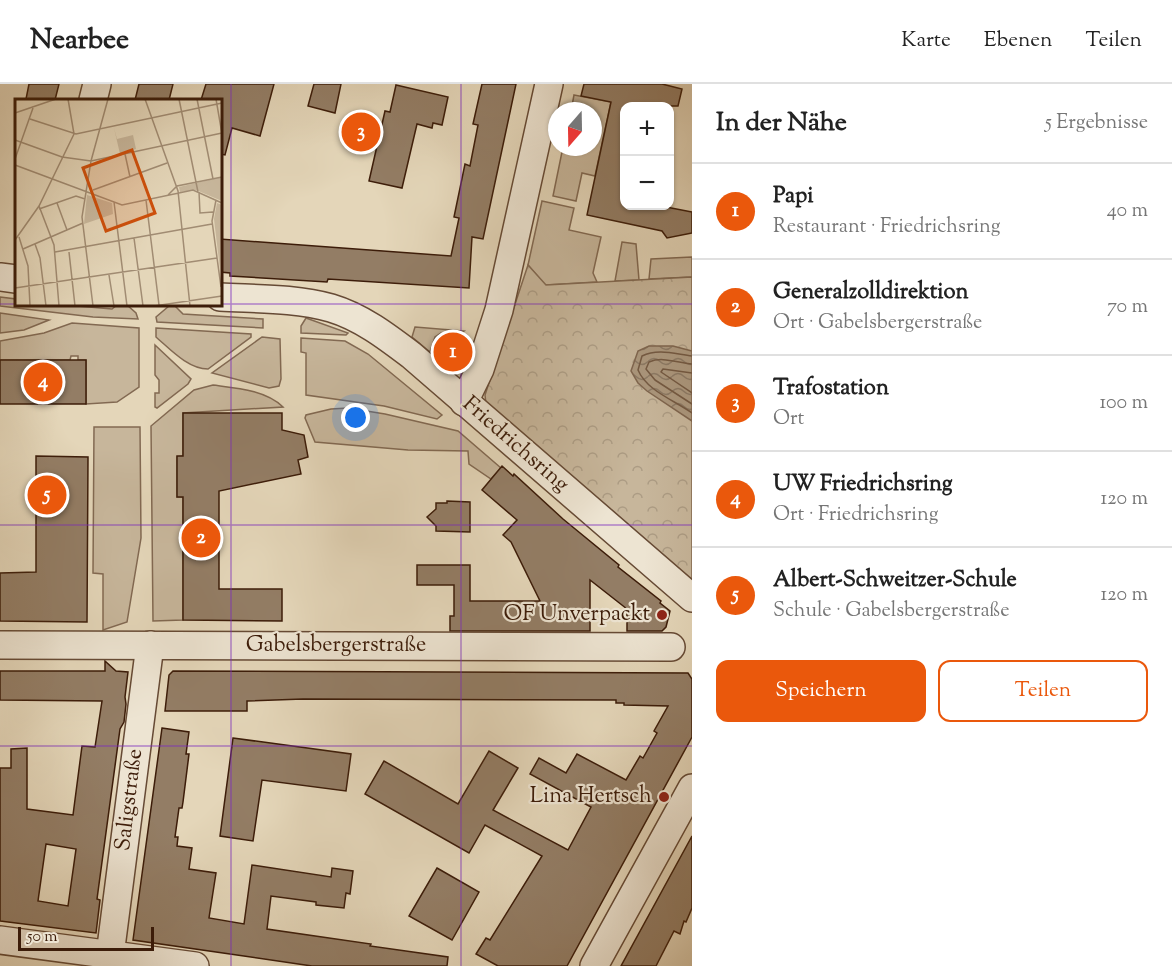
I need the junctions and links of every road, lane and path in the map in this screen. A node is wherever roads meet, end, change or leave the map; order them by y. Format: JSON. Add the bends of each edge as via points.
{"nodes":[{"id":1,"x":97,"y":84,"type":"edge"},
{"id":2,"x":549,"y":84,"type":"edge"},
{"id":3,"x":93,"y":99,"type":"edge"},
{"id":4,"x":0,"y":277,"type":"edge"},
{"id":5,"x":15,"y":279,"type":"edge"},
{"id":6,"x":222,"y":297,"type":"edge"},
{"id":7,"x":464,"y":402,"type":"junction"},
{"id":8,"x":692,"y":598,"type":"edge"},
{"id":9,"x":0,"y":645,"type":"edge"},
{"id":10,"x":150,"y":645,"type":"junction"},
{"id":11,"x":671,"y":647,"type":"dead end"},
{"id":12,"x":692,"y":788,"type":"edge"},
{"id":13,"x":0,"y":940,"type":"edge"},
{"id":14,"x":110,"y":955,"type":"junction"},
{"id":15,"x":195,"y":966,"type":"edge"},
{"id":16,"x":594,"y":966,"type":"edge"}],
"edges":[{"from":1,"to":3,"type":"street"},
{"from":2,"to":7,"type":"street","via":[[499,310],[480,369]]},
{"from":4,"to":5,"type":"street"},
{"from":6,"to":7,"type":"street","name":"Friedrichsring","via":[[332,308],[378,330]]},
{"from":7,"to":8,"type":"street","name":"Friedrichsring"},
{"from":9,"to":10,"type":"street","name":"Gabelsbergerstraße"},
{"from":10,"to":11,"type":"street","name":"Gabelsbergerstraße"},
{"from":10,"to":14,"type":"street","name":"Saligstraße"},
{"from":12,"to":16,"type":"street"},
{"from":13,"to":14,"type":"street"},
{"from":14,"to":15,"type":"street"}]}
